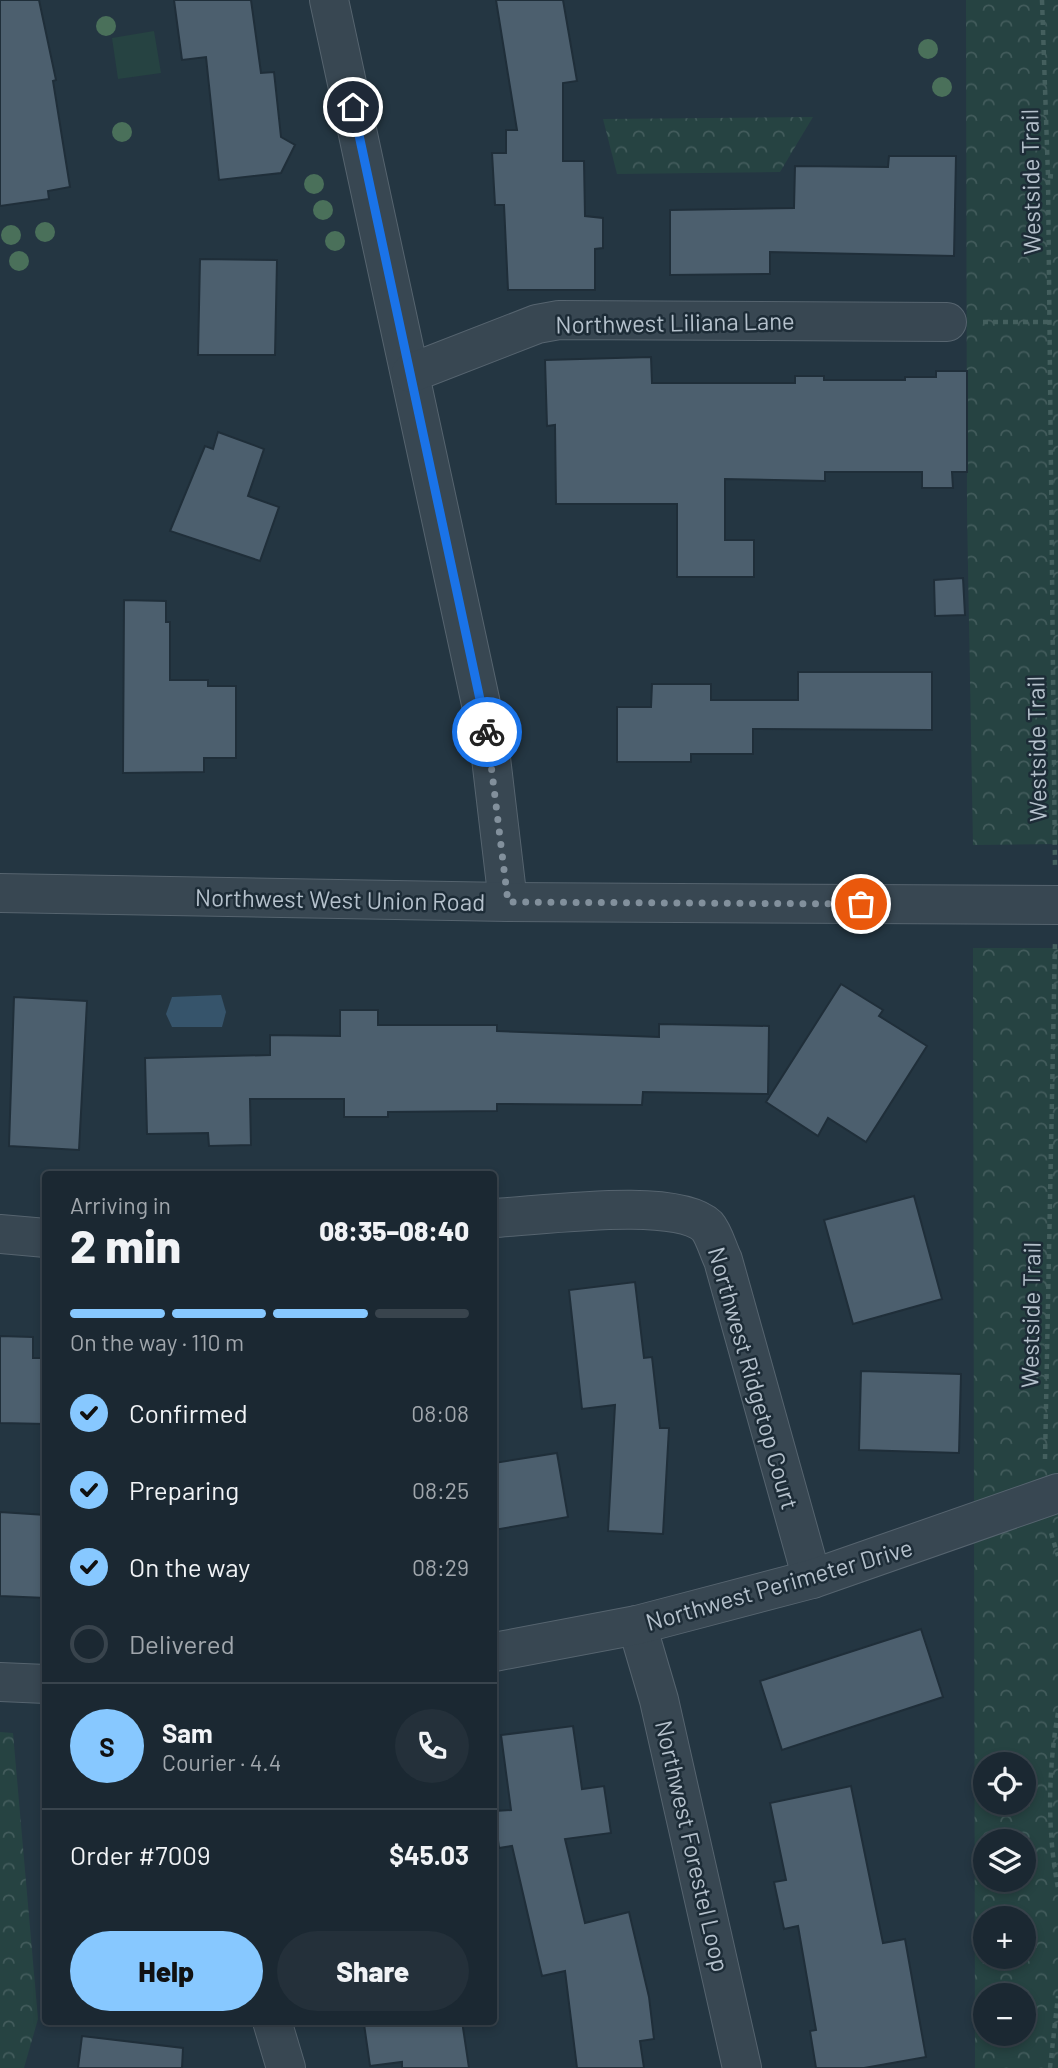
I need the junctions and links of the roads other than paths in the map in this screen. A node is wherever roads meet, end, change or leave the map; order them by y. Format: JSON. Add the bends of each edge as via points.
{"nodes":[{"id":1,"x":330,"y":0,"type":"edge"},
{"id":2,"x":947,"y":322,"type":"road end"},
{"id":3,"x":411,"y":373,"type":"junction"},
{"id":4,"x":0,"y":893,"type":"edge"},
{"id":5,"x":508,"y":902,"type":"junction"},
{"id":6,"x":1057,"y":905,"type":"edge"},
{"id":7,"x":497,"y":1219,"type":"edge"},
{"id":8,"x":0,"y":1234,"type":"edge"},
{"id":9,"x":42,"y":1238,"type":"edge"},
{"id":10,"x":1051,"y":1495,"type":"edge"},
{"id":11,"x":812,"y":1579,"type":"junction"},
{"id":12,"x":637,"y":1625,"type":"junction"},
{"id":13,"x":497,"y":1651,"type":"edge"},
{"id":14,"x":0,"y":1682,"type":"edge"},
{"id":15,"x":42,"y":1685,"type":"edge"},
{"id":16,"x":273,"y":2025,"type":"edge"},
{"id":17,"x":286,"y":2068,"type":"edge"},
{"id":18,"x":742,"y":2068,"type":"edge"}],
"edges":[{"from":1,"to":3,"type":"street"},
{"from":2,"to":3,"type":"street","name":"Northwest Liliana Lane","via":[[559,320],[537,324]]},
{"from":3,"to":5,"type":"street","via":[[489,741]]},
{"from":4,"to":5,"type":"street","name":"Northwest West Union Road"},
{"from":5,"to":6,"type":"street","name":"Northwest West Union Road"},
{"from":7,"to":11,"type":"street","name":"Northwest Ridgetop Court","via":[[658,1209],[687,1213],[708,1227],[723,1260]]},
{"from":8,"to":9,"type":"street"},
{"from":10,"to":11,"type":"street","name":"Northwest Perimeter Drive"},
{"from":11,"to":12,"type":"street","name":"Northwest Perimeter Drive"},
{"from":12,"to":13,"type":"street","name":"Northwest Perimeter Drive"},
{"from":12,"to":18,"type":"street","name":"Northwest Forestel Loop","via":[[659,1700]]},
{"from":14,"to":15,"type":"street"},
{"from":16,"to":17,"type":"street"}]}
